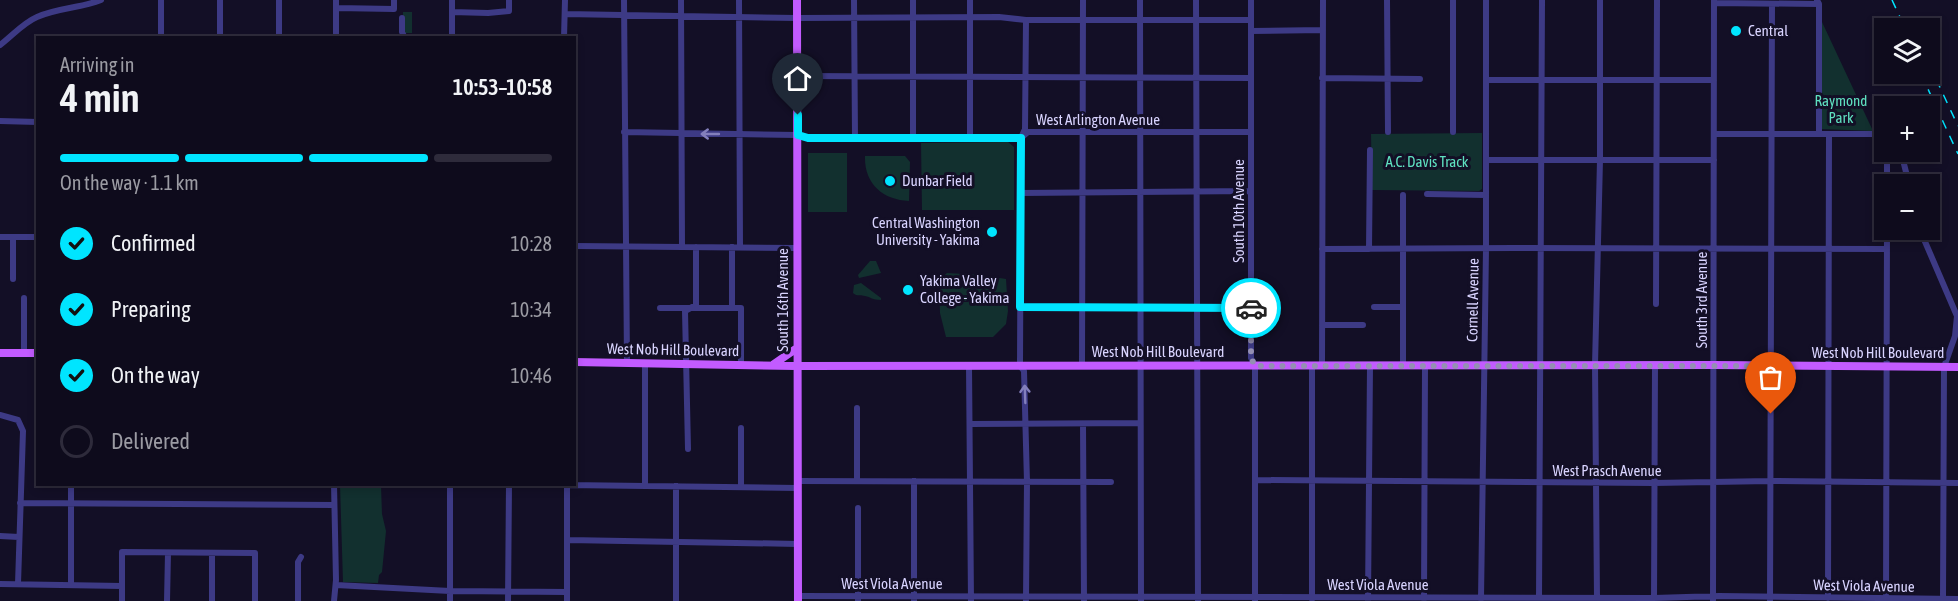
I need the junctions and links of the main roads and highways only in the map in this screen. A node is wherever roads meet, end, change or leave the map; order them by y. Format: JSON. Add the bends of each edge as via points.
{"nodes":[{"id":1,"x":797,"y":0,"type":"edge"},
{"id":2,"x":797,"y":346,"type":"junction"},
{"id":3,"x":0,"y":353,"type":"edge"},
{"id":4,"x":36,"y":353,"type":"edge"},
{"id":5,"x":576,"y":362,"type":"edge"},
{"id":6,"x":772,"y":365,"type":"junction"},
{"id":7,"x":796,"y":366,"type":"junction"},
{"id":8,"x":1958,"y":367,"type":"edge"},
{"id":9,"x":798,"y":598,"type":"edge"}],
"edges":[{"from":1,"to":2,"type":"main road","name":"South 16th Avenue"},
{"from":2,"to":6,"type":"main road"},
{"from":2,"to":7,"type":"main road","name":"South 16th Avenue"},
{"from":3,"to":4,"type":"main road"},
{"from":5,"to":6,"type":"main road","name":"West Nob Hill Boulevard"},
{"from":6,"to":7,"type":"main road","name":"West Nob Hill Boulevard"},
{"from":7,"to":8,"type":"main road","name":"West Nob Hill Boulevard"},
{"from":7,"to":9,"type":"main road","name":"South 16th Avenue"}]}
